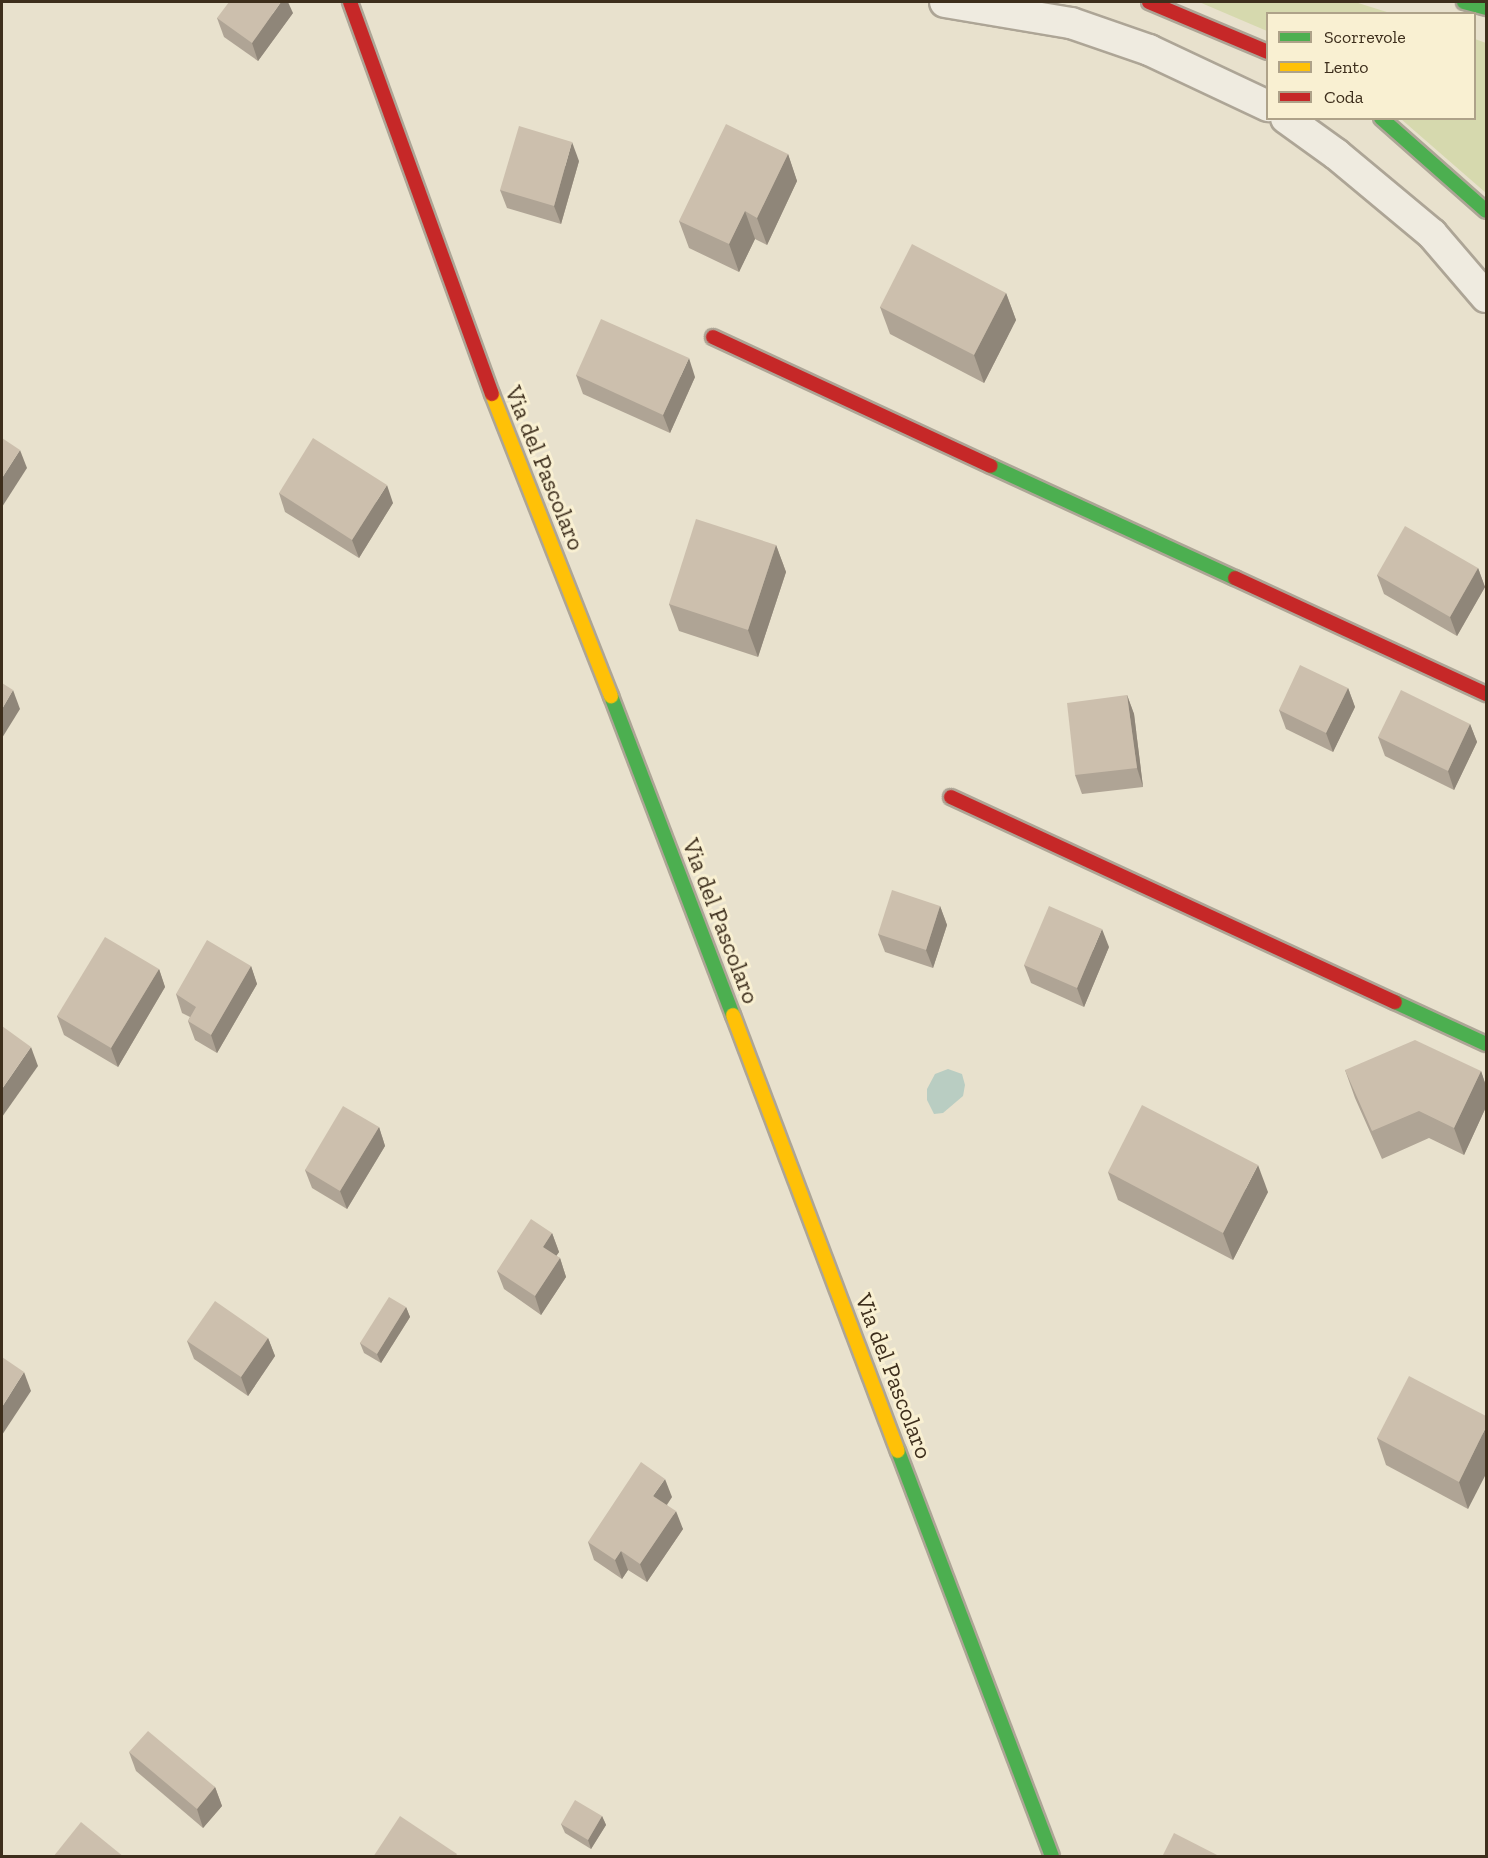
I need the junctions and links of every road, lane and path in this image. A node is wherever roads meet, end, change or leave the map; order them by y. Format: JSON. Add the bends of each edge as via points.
{"nodes":[{"id":1,"x":350,"y":2,"type":"edge"},
{"id":2,"x":945,"y":2,"type":"edge"},
{"id":3,"x":1149,"y":2,"type":"edge"},
{"id":4,"x":1464,"y":2,"type":"edge"},
{"id":5,"x":1486,"y":8,"type":"edge"},
{"id":6,"x":1266,"y":51,"type":"edge"},
{"id":7,"x":1266,"y":105,"type":"edge"},
{"id":8,"x":1289,"y":120,"type":"edge"},
{"id":9,"x":1383,"y":120,"type":"edge"},
{"id":10,"x":1486,"y":211,"type":"edge"},
{"id":11,"x":1486,"y":297,"type":"edge"},
{"id":12,"x":713,"y":337,"type":"dead end"},
{"id":13,"x":1486,"y":694,"type":"edge"},
{"id":14,"x":951,"y":797,"type":"dead end"},
{"id":15,"x":1486,"y":1044,"type":"edge"},
{"id":16,"x":1052,"y":1857,"type":"edge"}],
"edges":[{"from":1,"to":16,"type":"street","name":"Via del Pascolaro","via":[[471,342],[619,717]]},
{"from":2,"to":7,"type":"street","via":[[1071,23],[1149,50]]},
{"from":3,"to":6,"type":"street"},
{"from":4,"to":5,"type":"street"},
{"from":8,"to":11,"type":"street","via":[[1432,234]]},
{"from":9,"to":10,"type":"street"},
{"from":12,"to":13,"type":"street"},
{"from":14,"to":15,"type":"street"}]}
